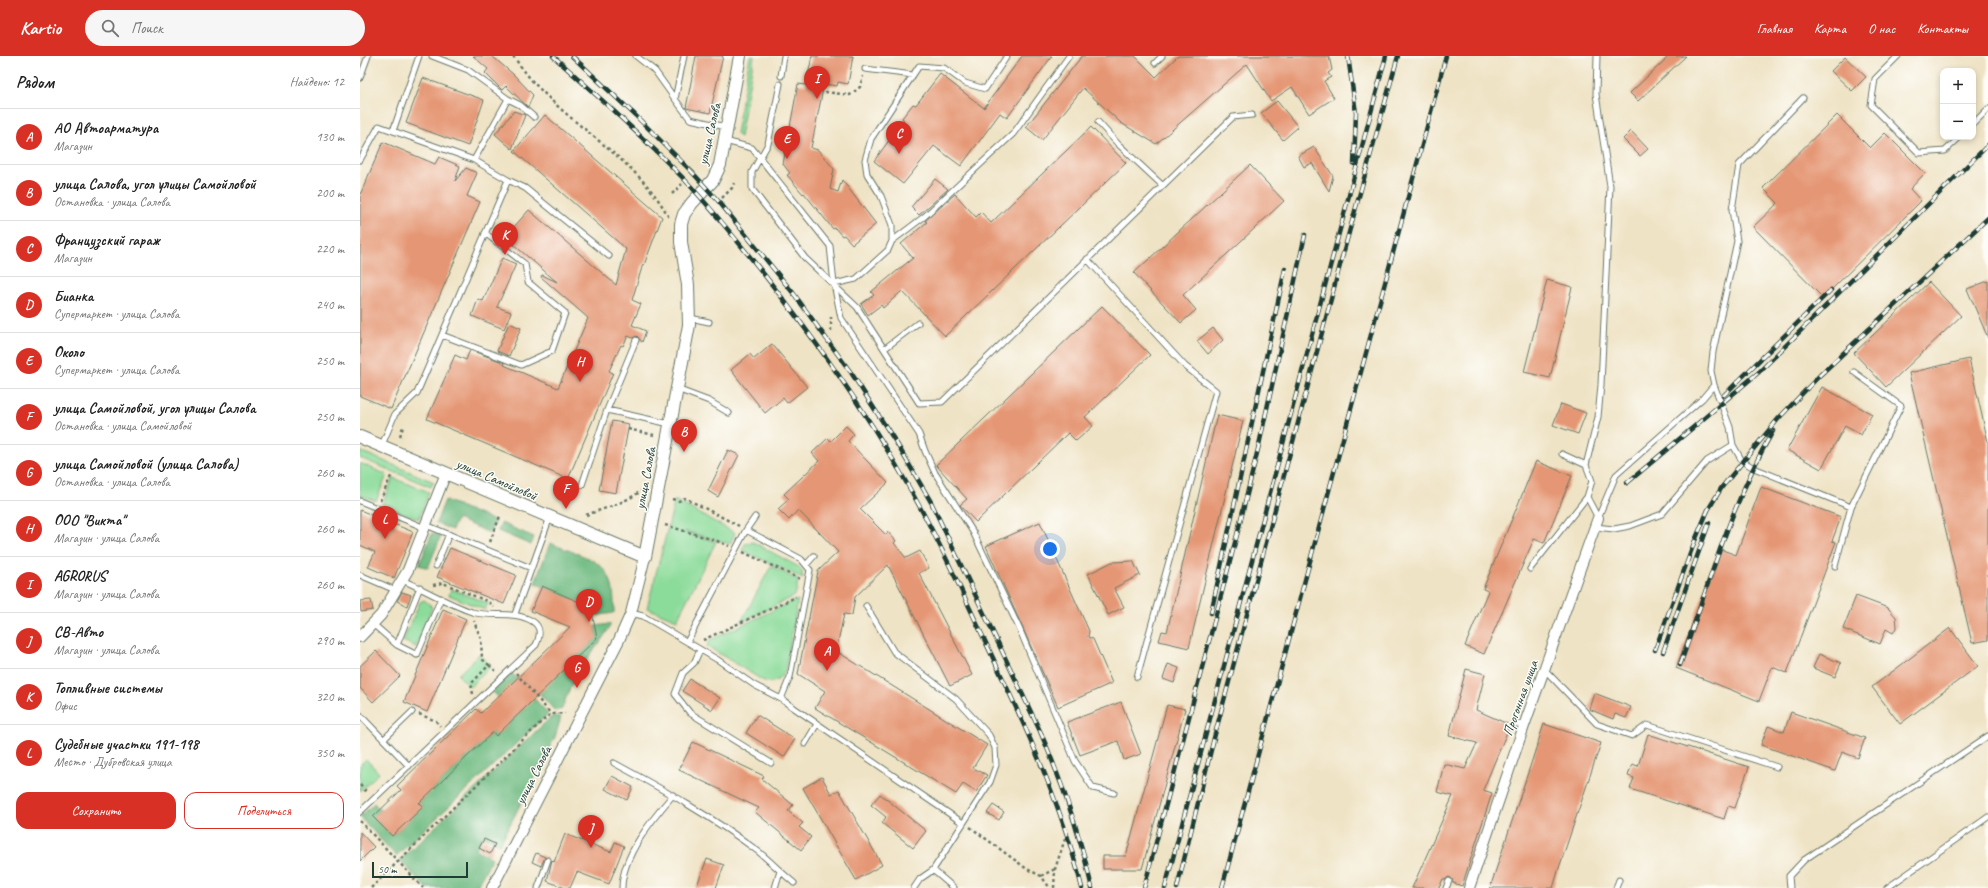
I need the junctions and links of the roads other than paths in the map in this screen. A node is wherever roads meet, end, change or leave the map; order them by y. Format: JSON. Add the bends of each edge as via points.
{"nodes":[{"id":1,"x":368,"y":56,"type":"edge"},
{"id":2,"x":419,"y":56,"type":"edge"},
{"id":3,"x":432,"y":56,"type":"edge"},
{"id":4,"x":636,"y":56,"type":"edge"},
{"id":5,"x":684,"y":56,"type":"edge"},
{"id":6,"x":740,"y":56,"type":"edge"},
{"id":7,"x":784,"y":56,"type":"edge"},
{"id":8,"x":1007,"y":56,"type":"edge"},
{"id":9,"x":1069,"y":56,"type":"edge"},
{"id":10,"x":1162,"y":56,"type":"edge"},
{"id":11,"x":1597,"y":56,"type":"edge"},
{"id":12,"x":1898,"y":56,"type":"edge"},
{"id":13,"x":1155,"y":63,"type":"dead end"},
{"id":14,"x":865,"y":69,"type":"road end"},
{"id":15,"x":913,"y":75,"type":"junction"},
{"id":16,"x":781,"y":76,"type":"dead end"},
{"id":17,"x":360,"y":78,"type":"edge"},
{"id":18,"x":780,"y":84,"type":"dead end"},
{"id":19,"x":1803,"y":98,"type":"dead end"},
{"id":20,"x":508,"y":99,"type":"junction"},
{"id":21,"x":675,"y":99,"type":"junction"},
{"id":22,"x":1988,"y":109,"type":"edge"},
{"id":23,"x":1252,"y":115,"type":"dead end"},
{"id":24,"x":534,"y":117,"type":"dead end"},
{"id":25,"x":1976,"y":121,"type":"edge"},
{"id":26,"x":1098,"y":122,"type":"dead end"},
{"id":27,"x":727,"y":127,"type":"junction"},
{"id":28,"x":393,"y":131,"type":"junction"},
{"id":29,"x":1957,"y":140,"type":"edge"},
{"id":30,"x":725,"y":141,"type":"junction"},
{"id":31,"x":760,"y":157,"type":"junction"},
{"id":32,"x":360,"y":160,"type":"edge"},
{"id":33,"x":474,"y":160,"type":"junction"},
{"id":34,"x":508,"y":180,"type":"junction"},
{"id":35,"x":1162,"y":185,"type":"junction"},
{"id":36,"x":485,"y":232,"type":"junction"},
{"id":37,"x":892,"y":241,"type":"junction"},
{"id":38,"x":609,"y":256,"type":"dead end"},
{"id":39,"x":1087,"y":259,"type":"junction"},
{"id":40,"x":834,"y":284,"type":"junction"},
{"id":41,"x":690,"y":318,"type":"junction"},
{"id":42,"x":709,"y":322,"type":"dead end"},
{"id":43,"x":918,"y":323,"type":"dead end"},
{"id":44,"x":442,"y":335,"type":"junction"},
{"id":45,"x":636,"y":340,"type":"dead end"},
{"id":46,"x":884,"y":349,"type":"junction"},
{"id":47,"x":1854,"y":372,"type":"dead end"},
{"id":48,"x":1714,"y":385,"type":"junction"},
{"id":49,"x":677,"y":389,"type":"junction"},
{"id":50,"x":607,"y":410,"type":"junction"},
{"id":51,"x":729,"y":413,"type":"dead end"},
{"id":52,"x":671,"y":424,"type":"junction"},
{"id":53,"x":360,"y":437,"type":"edge"},
{"id":54,"x":1733,"y":445,"type":"junction"},
{"id":55,"x":382,"y":446,"type":"junction"},
{"id":56,"x":1562,"y":454,"type":"dead end"},
{"id":57,"x":1586,"y":464,"type":"junction"},
{"id":58,"x":446,"y":474,"type":"junction"},
{"id":59,"x":582,"y":485,"type":"dead end"},
{"id":60,"x":1587,"y":497,"type":"junction"},
{"id":61,"x":360,"y":501,"type":"edge"},
{"id":62,"x":1851,"y":507,"type":"junction"},
{"id":63,"x":550,"y":517,"type":"junction"},
{"id":64,"x":755,"y":517,"type":"dead end"},
{"id":65,"x":1596,"y":522,"type":"junction"},
{"id":66,"x":425,"y":527,"type":"junction"},
{"id":67,"x":746,"y":530,"type":"junction"},
{"id":68,"x":449,"y":534,"type":"junction"},
{"id":69,"x":814,"y":556,"type":"dead end"},
{"id":70,"x":645,"y":557,"type":"junction"},
{"id":71,"x":806,"y":565,"type":"junction"},
{"id":72,"x":436,"y":566,"type":"dead end"},
{"id":73,"x":1835,"y":566,"type":"dead end"},
{"id":74,"x":531,"y":568,"type":"junction"},
{"id":75,"x":1530,"y":568,"type":"dead end"},
{"id":76,"x":360,"y":575,"type":"edge"},
{"id":77,"x":402,"y":580,"type":"junction"},
{"id":78,"x":420,"y":587,"type":"junction"},
{"id":79,"x":395,"y":590,"type":"junction"},
{"id":80,"x":441,"y":598,"type":"junction"},
{"id":81,"x":866,"y":606,"type":"dead end"},
{"id":82,"x":631,"y":613,"type":"junction"},
{"id":83,"x":515,"y":614,"type":"junction"},
{"id":84,"x":373,"y":624,"type":"junction"},
{"id":85,"x":360,"y":637,"type":"edge"},
{"id":86,"x":687,"y":642,"type":"junction"},
{"id":87,"x":397,"y":644,"type":"junction"},
{"id":88,"x":700,"y":650,"type":"junction"},
{"id":89,"x":1545,"y":670,"type":"junction"},
{"id":90,"x":1137,"y":677,"type":"dead end"},
{"id":91,"x":781,"y":699,"type":"junction"},
{"id":92,"x":412,"y":712,"type":"road end"},
{"id":93,"x":360,"y":715,"type":"edge"},
{"id":94,"x":817,"y":724,"type":"junction"},
{"id":95,"x":1988,"y":736,"type":"edge"},
{"id":96,"x":384,"y":739,"type":"junction"},
{"id":97,"x":805,"y":744,"type":"dead end"},
{"id":98,"x":614,"y":763,"type":"dead end"},
{"id":99,"x":771,"y":763,"type":"dead end"},
{"id":100,"x":408,"y":766,"type":"junction"},
{"id":101,"x":1778,"y":767,"type":"dead end"},
{"id":102,"x":1114,"y":793,"type":"dead end"},
{"id":103,"x":673,"y":795,"type":"junction"},
{"id":104,"x":360,"y":812,"type":"edge"},
{"id":105,"x":1988,"y":817,"type":"edge"},
{"id":106,"x":963,"y":823,"type":"junction"},
{"id":107,"x":548,"y":860,"type":"dead end"},
{"id":108,"x":933,"y":870,"type":"junction"},
{"id":109,"x":780,"y":871,"type":"junction"},
{"id":110,"x":1619,"y":880,"type":"dead end"},
{"id":111,"x":1449,"y":881,"type":"dead end"},
{"id":112,"x":794,"y":882,"type":"dead end"},
{"id":113,"x":492,"y":888,"type":"edge"},
{"id":114,"x":538,"y":888,"type":"edge"},
{"id":115,"x":622,"y":888,"type":"edge"},
{"id":116,"x":775,"y":888,"type":"edge"},
{"id":117,"x":914,"y":888,"type":"edge"},
{"id":118,"x":954,"y":888,"type":"edge"},
{"id":119,"x":1446,"y":888,"type":"edge"},
{"id":120,"x":1469,"y":888,"type":"edge"},
{"id":121,"x":1616,"y":888,"type":"edge"},
{"id":122,"x":1790,"y":888,"type":"edge"},
{"id":123,"x":1887,"y":888,"type":"edge"}],
"edges":[{"from":1,"to":17,"type":"lane"},
{"from":2,"to":28,"type":"lane"},
{"from":3,"to":20,"type":"lane","via":[[468,70]]},
{"from":4,"to":21,"type":"lane","via":[[655,71]]},
{"from":5,"to":21,"type":"lane"},
{"from":6,"to":27,"type":"street","name":"улица Салова"},
{"from":7,"to":16,"type":"lane"},
{"from":8,"to":15,"type":"lane","via":[[985,89],[965,83],[944,68],[919,66]]},
{"from":9,"to":37,"type":"lane","via":[[1013,134],[925,216]]},
{"from":10,"to":13,"type":"lane"},
{"from":11,"to":57,"type":"lane","via":[[1596,94],[1610,186],[1601,386],[1598,417]]},
{"from":12,"to":29,"type":"lane","via":[[1875,79],[1871,105],[1919,153],[1945,151]]},
{"from":14,"to":15,"type":"lane"},
{"from":15,"to":37,"type":"lane","via":[[870,140],[865,160],[867,174],[881,196],[892,225]]},
{"from":18,"to":31,"type":"lane","via":[[768,144]]},
{"from":19,"to":48,"type":"lane","via":[[1739,165],[1732,210],[1737,241],[1713,352],[1711,371]]},
{"from":20,"to":24,"type":"lane"},
{"from":20,"to":33,"type":"lane"},
{"from":21,"to":27,"type":"lane","via":[[690,119]]},
{"from":22,"to":25,"type":"lane"},
{"from":23,"to":35,"type":"lane","via":[[1233,117]]},
{"from":26,"to":35,"type":"lane"},
{"from":27,"to":30,"type":"street","name":"улица Салова"},
{"from":28,"to":32,"type":"lane","via":[[379,126]]},
{"from":28,"to":33,"type":"lane"},
{"from":30,"to":31,"type":"lane","via":[[752,148]]},
{"from":30,"to":41,"type":"street","name":"улица Салова","via":[[720,165],[713,180],[684,214],[681,224]]},
{"from":31,"to":40,"type":"lane","via":[[830,246]]},
{"from":31,"to":40,"type":"lane","via":[[752,172],[752,189],[805,258]]},
{"from":33,"to":34,"type":"lane"},
{"from":34,"to":36,"type":"lane"},
{"from":34,"to":38,"type":"lane","via":[[525,188]]},
{"from":35,"to":39,"type":"lane"},
{"from":36,"to":44,"type":"lane"},
{"from":36,"to":44,"type":"lane","via":[[525,264],[528,282],[565,313],[552,352],[520,365]]},
{"from":37,"to":40,"type":"lane","via":[[888,250],[856,279]]},
{"from":39,"to":46,"type":"lane","via":[[942,402],[918,403]]},
{"from":39,"to":90,"type":"lane","via":[[1185,366],[1216,392]]},
{"from":40,"to":46,"type":"lane","via":[[857,307]]},
{"from":40,"to":102,"type":"lane","via":[[841,318],[919,434],[936,472],[974,532],[1020,628],[1075,761],[1093,788]]},
{"from":41,"to":42,"type":"lane"},
{"from":41,"to":49,"type":"street","name":"улица Салова"},
{"from":43,"to":46,"type":"lane"},
{"from":44,"to":55,"type":"lane","via":[[417,393],[395,414]]},
{"from":45,"to":50,"type":"lane"},
{"from":47,"to":62,"type":"lane","via":[[1901,406]]},
{"from":48,"to":54,"type":"lane","via":[[1730,427]]},
{"from":48,"to":65,"type":"lane","via":[[1702,399],[1616,476]]},
{"from":49,"to":51,"type":"lane","via":[[709,401]]},
{"from":49,"to":52,"type":"street","name":"улица Салова"},
{"from":50,"to":52,"type":"lane"},
{"from":50,"to":59,"type":"lane"},
{"from":52,"to":70,"type":"street","name":"улица Салова"},
{"from":53,"to":55,"type":"street","name":"улица Самойловой"},
{"from":54,"to":62,"type":"lane","via":[[1742,461],[1754,468]]},
{"from":54,"to":65,"type":"lane","via":[[1707,462],[1662,514],[1630,526],[1614,528]]},
{"from":55,"to":58,"type":"street","name":"улица Самойловой"},
{"from":56,"to":57,"type":"lane"},
{"from":57,"to":60,"type":"lane","via":[[1592,481]]},
{"from":58,"to":63,"type":"street","name":"улица Самойловой"},
{"from":58,"to":66,"type":"street"},
{"from":60,"to":65,"type":"lane"},
{"from":60,"to":75,"type":"lane"},
{"from":61,"to":66,"type":"lane"},
{"from":62,"to":73,"type":"lane"},
{"from":63,"to":70,"type":"street","name":"улица Самойловой"},
{"from":63,"to":74,"type":"lane"},
{"from":64,"to":67,"type":"lane"},
{"from":65,"to":89,"type":"street","name":"Прогонная улица"},
{"from":66,"to":68,"type":"lane"},
{"from":66,"to":77,"type":"street"},
{"from":67,"to":71,"type":"lane","via":[[801,559]]},
{"from":67,"to":86,"type":"lane"},
{"from":68,"to":72,"type":"lane"},
{"from":68,"to":74,"type":"lane"},
{"from":69,"to":71,"type":"lane"},
{"from":70,"to":82,"type":"street","name":"улица Салова"},
{"from":71,"to":91,"type":"lane","via":[[810,570],[806,595],[790,677]]},
{"from":74,"to":83,"type":"lane"},
{"from":76,"to":79,"type":"lane"},
{"from":77,"to":78,"type":"lane"},
{"from":77,"to":79,"type":"street"},
{"from":78,"to":80,"type":"lane"},
{"from":78,"to":87,"type":"lane"},
{"from":79,"to":84,"type":"street","via":[[389,604]]},
{"from":80,"to":83,"type":"lane","via":[[485,615]]},
{"from":80,"to":87,"type":"lane","via":[[417,655]]},
{"from":81,"to":106,"type":"lane","via":[[894,652],[956,699],[989,735],[995,748],[996,765],[990,782]]},
{"from":82,"to":86,"type":"lane","via":[[643,616]]},
{"from":82,"to":113,"type":"street","name":"улица Салова"},
{"from":83,"to":100,"type":"lane","via":[[533,621],[539,628],[540,636],[536,644]]},
{"from":84,"to":85,"type":"street"},
{"from":84,"to":87,"type":"lane"},
{"from":86,"to":88,"type":"lane"},
{"from":88,"to":91,"type":"lane"},
{"from":88,"to":99,"type":"lane","via":[[694,663],[683,673],[675,694],[690,713]]},
{"from":89,"to":101,"type":"lane","via":[[1597,724],[1632,736],[1647,725]]},
{"from":89,"to":120,"type":"street","name":"Прогонная улица","via":[[1536,682],[1519,725]]},
{"from":91,"to":94,"type":"lane"},
{"from":92,"to":96,"type":"lane"},
{"from":93,"to":96,"type":"lane"},
{"from":94,"to":97,"type":"lane"},
{"from":94,"to":106,"type":"lane"},
{"from":95,"to":122,"type":"lane","via":[[1804,860],[1789,876]]},
{"from":96,"to":100,"type":"lane"},
{"from":98,"to":103,"type":"lane"},
{"from":100,"to":104,"type":"lane"},
{"from":103,"to":109,"type":"lane","via":[[754,848]]},
{"from":103,"to":115,"type":"lane","via":[[646,826],[627,867]]},
{"from":105,"to":123,"type":"lane"},
{"from":106,"to":108,"type":"lane"},
{"from":107,"to":114,"type":"lane"},
{"from":108,"to":117,"type":"lane","via":[[920,879]]},
{"from":108,"to":118,"type":"lane"},
{"from":109,"to":112,"type":"lane"},
{"from":109,"to":116,"type":"lane"},
{"from":110,"to":121,"type":"lane"},
{"from":111,"to":119,"type":"lane"}]}
